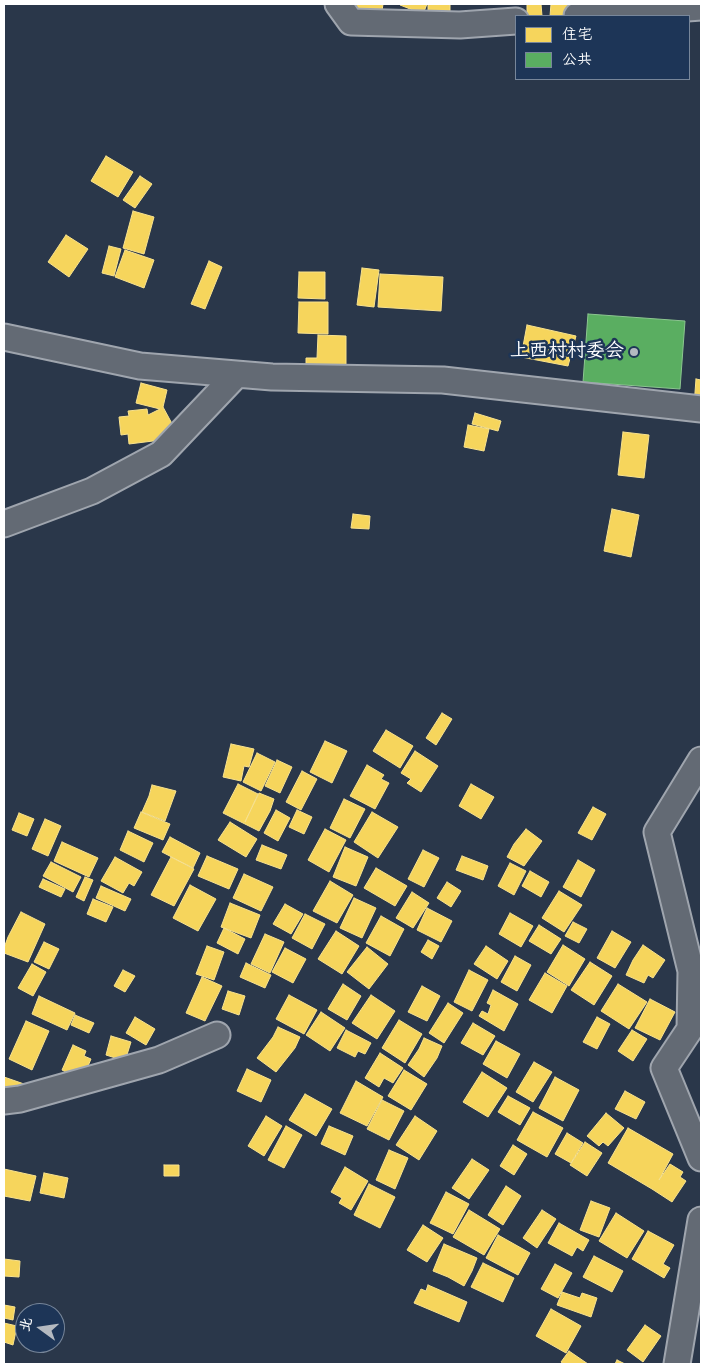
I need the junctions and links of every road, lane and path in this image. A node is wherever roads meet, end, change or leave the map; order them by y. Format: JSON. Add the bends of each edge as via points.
{"nodes":[{"id":1,"x":338,"y":4,"type":"edge"},
{"id":2,"x":701,"y":7,"type":"edge"},
{"id":3,"x":591,"y":15,"type":"edge"},
{"id":4,"x":515,"y":21,"type":"edge"},
{"id":5,"x":4,"y":337,"type":"edge"},
{"id":6,"x":237,"y":374,"type":"junction"},
{"id":7,"x":701,"y":409,"type":"edge"},
{"id":8,"x":4,"y":524,"type":"edge"},
{"id":9,"x":701,"y":760,"type":"edge"},
{"id":10,"x":217,"y":1035,"type":"dead end"},
{"id":11,"x":4,"y":1101,"type":"edge"},
{"id":12,"x":701,"y":1158,"type":"edge"},
{"id":13,"x":701,"y":1220,"type":"edge"},
{"id":14,"x":677,"y":1364,"type":"edge"}],
"edges":[{"from":1,"to":4,"type":"street","via":[[352,22],[460,25]]},
{"from":2,"to":3,"type":"street"},
{"from":5,"to":6,"type":"street","via":[[140,366]]},
{"from":6,"to":7,"type":"street","via":[[443,380]]},
{"from":6,"to":8,"type":"street","via":[[161,454],[92,491]]},
{"from":9,"to":12,"type":"street","via":[[657,832],[691,971],[690,1029],[664,1068]]},
{"from":10,"to":11,"type":"street","via":[[159,1060]]},
{"from":13,"to":14,"type":"street"}]}
